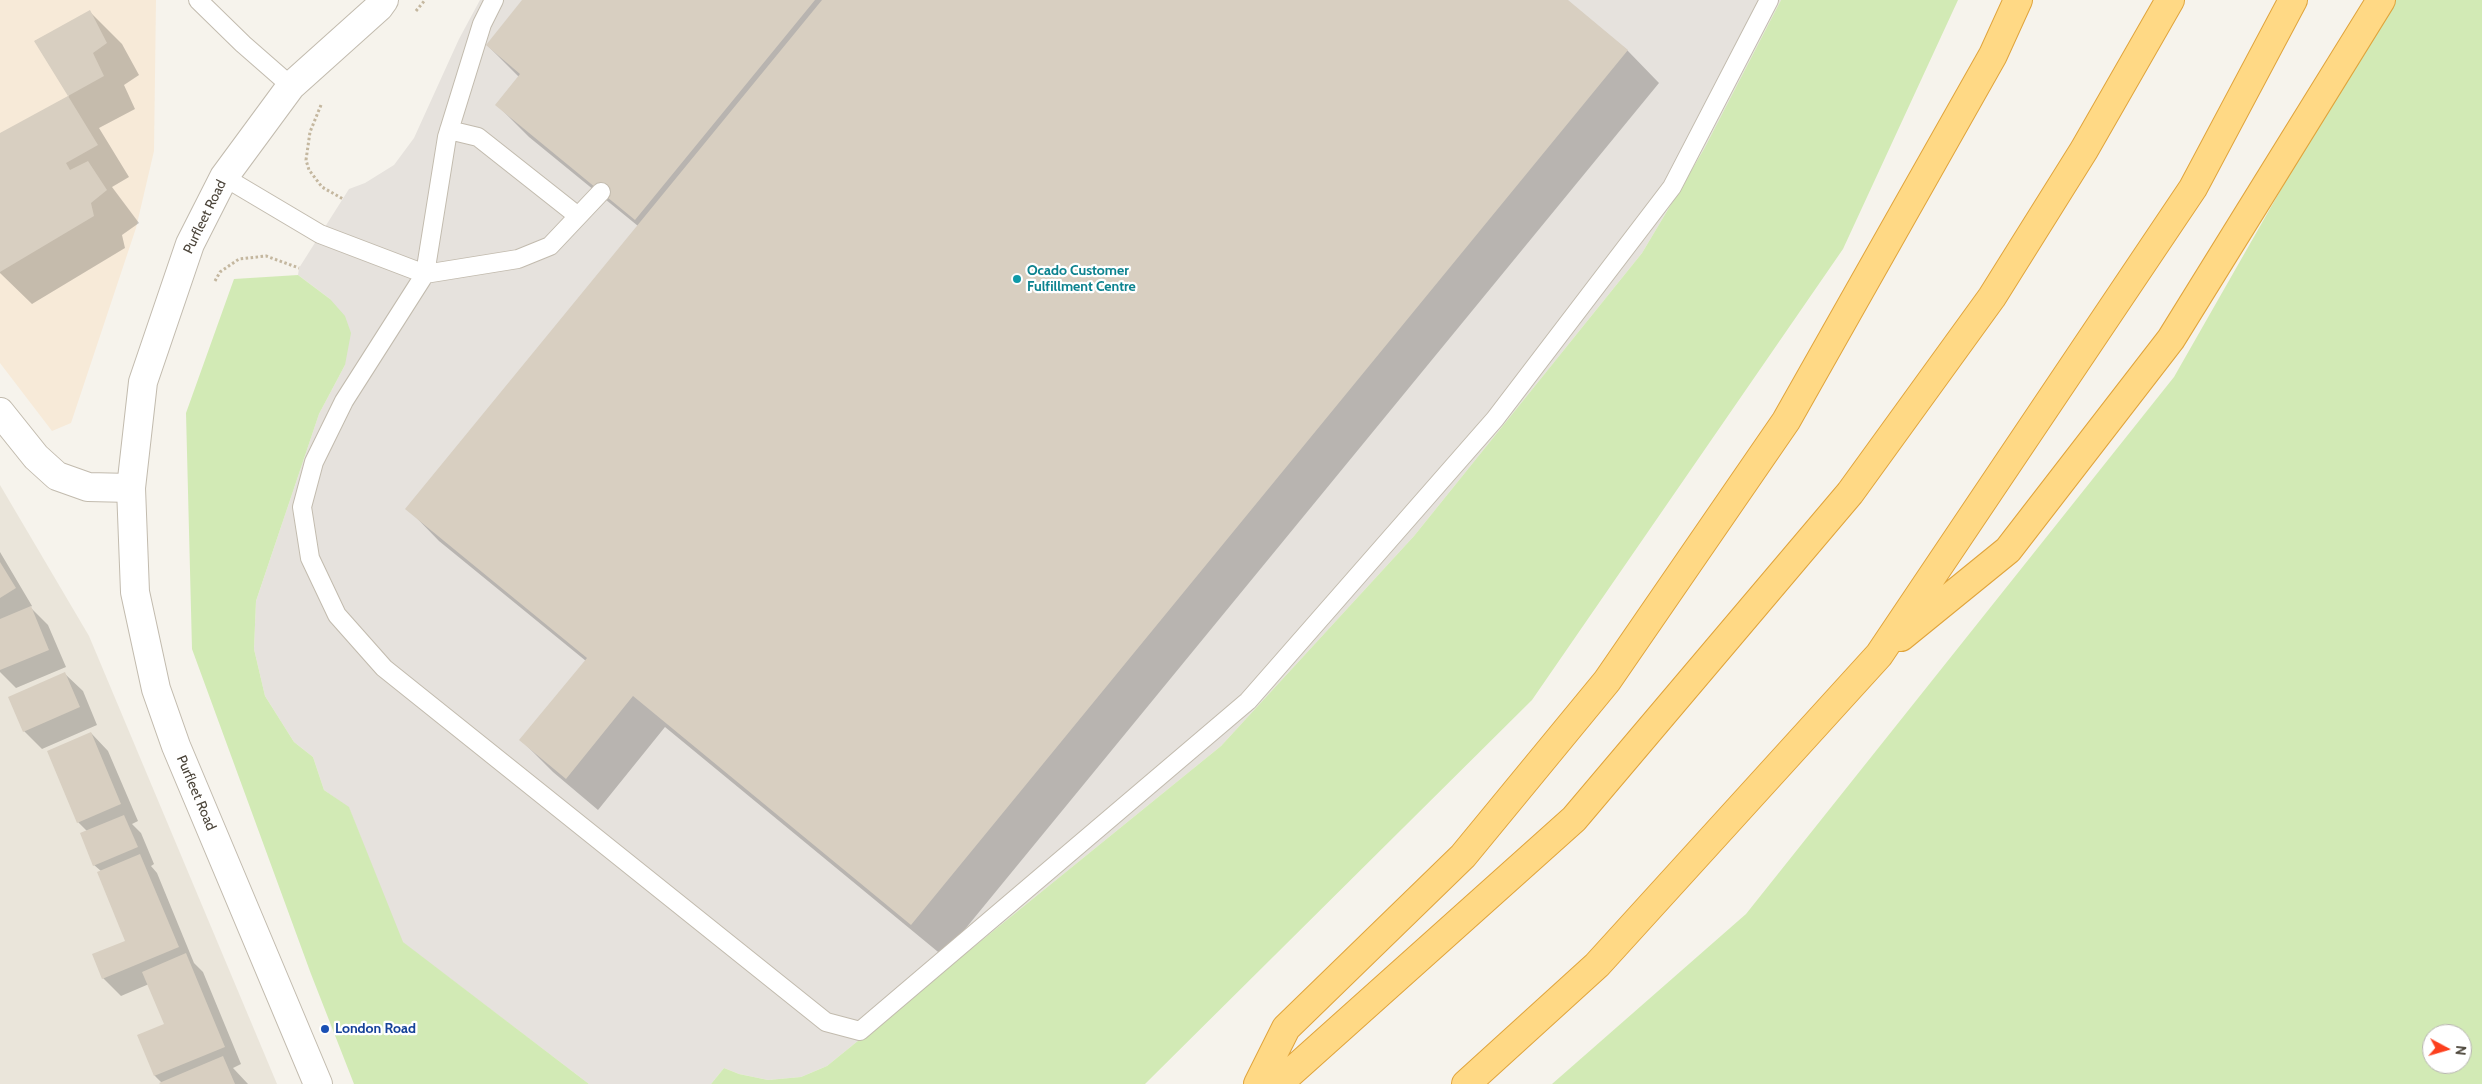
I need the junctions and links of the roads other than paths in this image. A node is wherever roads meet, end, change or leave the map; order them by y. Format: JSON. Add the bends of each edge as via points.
{"nodes":[{"id":1,"x":198,"y":0,"type":"edge"},
{"id":2,"x":384,"y":0,"type":"edge"},
{"id":3,"x":494,"y":0,"type":"edge"},
{"id":4,"x":1769,"y":0,"type":"edge"},
{"id":5,"x":2018,"y":0,"type":"edge"},
{"id":6,"x":2170,"y":0,"type":"edge"},
{"id":7,"x":2293,"y":0,"type":"edge"},
{"id":8,"x":2381,"y":0,"type":"edge"},
{"id":9,"x":291,"y":86,"type":"junction"},
{"id":10,"x":449,"y":130,"type":"junction"},
{"id":11,"x":224,"y":177,"type":"junction"},
{"id":12,"x":601,"y":192,"type":"dead end"},
{"id":13,"x":578,"y":216,"type":"junction"},
{"id":14,"x":425,"y":274,"type":"junction"},
{"id":15,"x":0,"y":412,"type":"edge"},
{"id":16,"x":132,"y":488,"type":"junction"},
{"id":17,"x":1879,"y":655,"type":"junction"},
{"id":18,"x":318,"y":1084,"type":"edge"},
{"id":19,"x":1258,"y":1084,"type":"edge"},
{"id":20,"x":1278,"y":1084,"type":"edge"},
{"id":21,"x":1466,"y":1084,"type":"edge"}],
"edges":[{"from":1,"to":9,"type":"lane"},
{"from":2,"to":9,"type":"street","name":"Purfleet Road"},
{"from":3,"to":10,"type":"lane","via":[[482,24]]},
{"from":4,"to":14,"type":"lane","via":[[1672,187],[1495,419],[1248,701],[860,1031],[826,1022],[798,1000],[384,668],[337,615],[310,558],[302,507],[314,462],[344,401]]},
{"from":5,"to":19,"type":"highway","via":[[1993,55],[1786,421],[1607,681],[1463,856],[1286,1028]]},
{"from":6,"to":20,"type":"highway","via":[[2084,150],[1992,297],[1850,492],[1574,819]]},
{"from":7,"to":17,"type":"highway","via":[[2193,188]]},
{"from":8,"to":17,"type":"highway","via":[[2171,339],[2008,550]]},
{"from":9,"to":11,"type":"street","name":"Purfleet Road"},
{"from":10,"to":13,"type":"lane","via":[[478,137]]},
{"from":10,"to":14,"type":"lane"},
{"from":11,"to":14,"type":"lane","via":[[320,234]]},
{"from":11,"to":16,"type":"street","name":"Purfleet Road","via":[[190,244],[143,382]]},
{"from":12,"to":13,"type":"lane"},
{"from":13,"to":14,"type":"lane","via":[[550,246],[518,259]]},
{"from":15,"to":16,"type":"street","via":[[36,457],[57,476],[88,487]]},
{"from":16,"to":18,"type":"street","name":"Purfleet Road","via":[[135,592],[156,689],[176,746]]},
{"from":17,"to":21,"type":"highway","via":[[1597,965]]}]}
